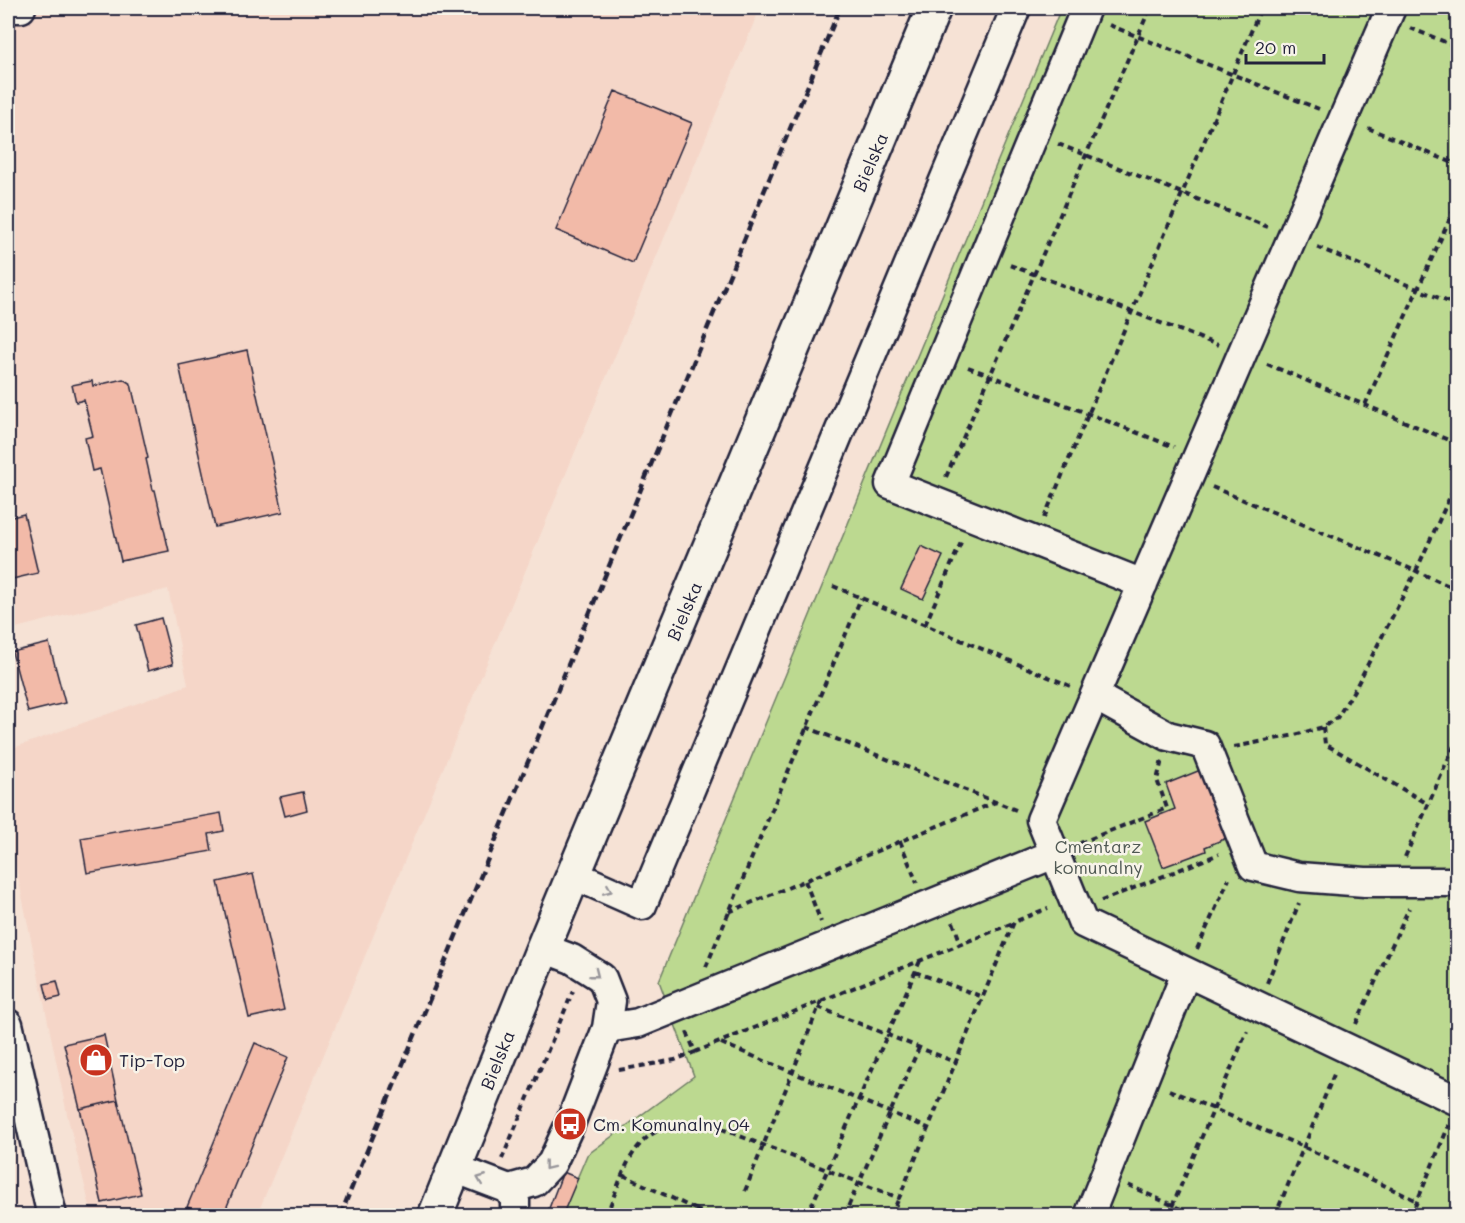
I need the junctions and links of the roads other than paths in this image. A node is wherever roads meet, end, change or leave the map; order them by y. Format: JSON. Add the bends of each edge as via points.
{"nodes":[{"id":1,"x":8,"y":8,"type":"edge"},
{"id":2,"x":21,"y":8,"type":"edge"},
{"id":3,"x":934,"y":8,"type":"edge"},
{"id":4,"x":1016,"y":8,"type":"edge"},
{"id":5,"x":1391,"y":8,"type":"edge"},
{"id":6,"x":1084,"y":11,"type":"edge"},
{"id":7,"x":1143,"y":584,"type":"junction"},
{"id":8,"x":1095,"y":696,"type":"junction"},
{"id":9,"x":1054,"y":854,"type":"junction"},
{"id":10,"x":574,"y":875,"type":"junction"},
{"id":11,"x":1458,"y":882,"type":"edge"},
{"id":12,"x":543,"y":948,"type":"junction"},
{"id":13,"x":1186,"y":973,"type":"junction"},
{"id":14,"x":8,"y":1024,"type":"edge"},
{"id":15,"x":607,"y":1028,"type":"junction"},
{"id":16,"x":1455,"y":1108,"type":"edge"},
{"id":17,"x":454,"y":1168,"type":"junction"},
{"id":18,"x":506,"y":1196,"type":"edge"},
{"id":19,"x":52,"y":1215,"type":"edge"},
{"id":20,"x":435,"y":1215,"type":"edge"},
{"id":21,"x":1089,"y":1215,"type":"edge"}],
"edges":[{"from":1,"to":2,"type":"street"},
{"from":3,"to":10,"type":"main road","name":"Bielska"},
{"from":10,"to":4,"type":"street","one_way":true,"via":[[642,905]]},
{"from":5,"to":7,"type":"street"},
{"from":6,"to":7,"type":"street","via":[[890,484]]},
{"from":7,"to":8,"type":"street"},
{"from":8,"to":9,"type":"street","via":[[1041,820]]},
{"from":8,"to":11,"type":"street","via":[[1168,736],[1204,745],[1249,855],[1299,877]]},
{"from":9,"to":13,"type":"street","via":[[1083,923]]},
{"from":9,"to":15,"type":"street","via":[[638,1023]]},
{"from":10,"to":12,"type":"main road","name":"Bielska"},
{"from":12,"to":15,"type":"street","one_way":true,"via":[[584,965],[602,978],[611,1001]]},
{"from":12,"to":17,"type":"main road","name":"Bielska"},
{"from":13,"to":16,"type":"street"},
{"from":13,"to":21,"type":"street"},
{"from":14,"to":19,"type":"street"},
{"from":15,"to":18,"type":"street","one_way":true,"via":[[552,1163],[534,1182]]},
{"from":18,"to":17,"type":"street","one_way":true},
{"from":17,"to":20,"type":"main road","name":"Bielska"}]}
